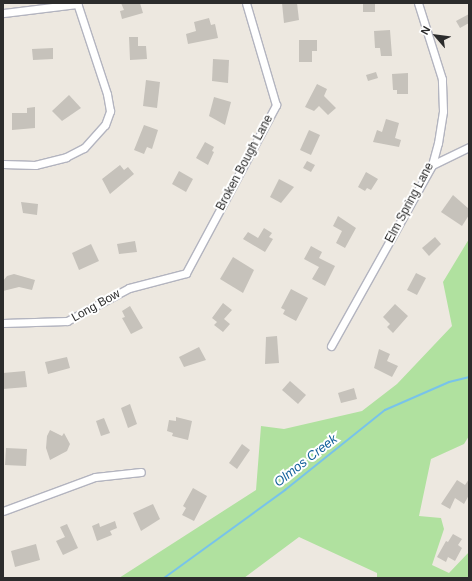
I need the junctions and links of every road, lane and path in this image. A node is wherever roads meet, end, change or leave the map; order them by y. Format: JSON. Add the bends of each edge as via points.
{"nodes":[{"id":1,"x":246,"y":3,"type":"edge"},
{"id":2,"x":418,"y":3,"type":"edge"},
{"id":3,"x":77,"y":4,"type":"edge"},
{"id":4,"x":3,"y":13,"type":"edge"},
{"id":5,"x":469,"y":147,"type":"edge"},
{"id":6,"x":3,"y":164,"type":"edge"},
{"id":7,"x":432,"y":164,"type":"junction"},
{"id":8,"x":186,"y":274,"type":"joint"},
{"id":9,"x":3,"y":323,"type":"edge"},
{"id":10,"x":331,"y":346,"type":"dead end"},
{"id":11,"x":141,"y":472,"type":"dead end"},
{"id":12,"x":3,"y":511,"type":"edge"}],
"edges":[{"from":1,"to":8,"type":"street","name":"Broken Bough Lane","via":[[276,105]]},
{"from":2,"to":7,"type":"street","name":"Elm Spring Lane","via":[[442,79],[443,111]]},
{"from":3,"to":4,"type":"street"},
{"from":3,"to":6,"type":"street","via":[[108,94],[110,111],[104,125],[84,148],[66,157],[35,165]]},
{"from":5,"to":7,"type":"street"},
{"from":7,"to":10,"type":"street","name":"Elm Spring Lane"},
{"from":8,"to":9,"type":"street","name":"Long Bow","via":[[129,288],[67,321]]},
{"from":11,"to":12,"type":"street","via":[[95,477]]}]}
